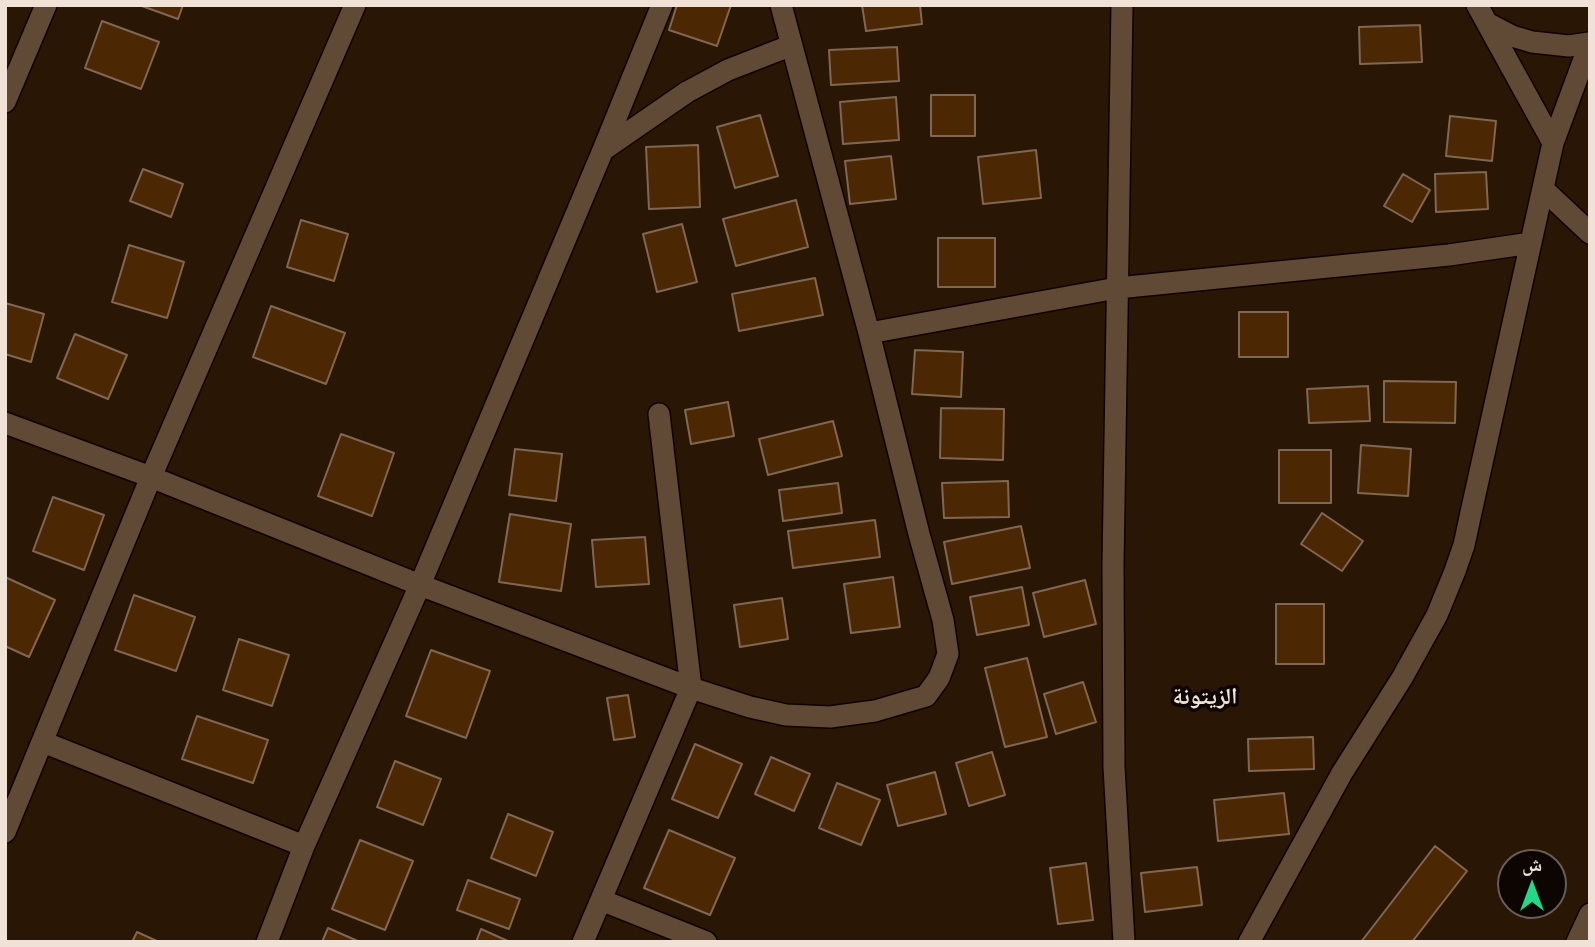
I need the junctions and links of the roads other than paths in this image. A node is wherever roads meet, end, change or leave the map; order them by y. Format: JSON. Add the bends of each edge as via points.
{"nodes":[{"id":1,"x":46,"y":5,"type":"edge"},
{"id":2,"x":355,"y":5,"type":"edge"},
{"id":3,"x":662,"y":5,"type":"edge"},
{"id":4,"x":780,"y":5,"type":"edge"},
{"id":5,"x":1122,"y":5,"type":"edge"},
{"id":6,"x":1482,"y":14,"type":"edge"},
{"id":7,"x":1590,"y":43,"type":"edge"},
{"id":8,"x":792,"y":45,"type":"junction"},
{"id":9,"x":8,"y":89,"type":"edge"},
{"id":10,"x":1553,"y":143,"type":"junction"},
{"id":11,"x":603,"y":150,"type":"junction"},
{"id":12,"x":1542,"y":189,"type":"junction"},
{"id":13,"x":1590,"y":233,"type":"edge"},
{"id":14,"x":1531,"y":243,"type":"junction"},
{"id":15,"x":1117,"y":288,"type":"junction"},
{"id":16,"x":869,"y":333,"type":"junction"},
{"id":17,"x":659,"y":414,"type":"dead end"},
{"id":18,"x":5,"y":423,"type":"edge"},
{"id":19,"x":151,"y":477,"type":"junction"},
{"id":20,"x":420,"y":585,"type":"junction"},
{"id":21,"x":691,"y":688,"type":"junction"},
{"id":22,"x":43,"y":742,"type":"junction"},
{"id":23,"x":5,"y":832,"type":"edge"},
{"id":24,"x":304,"y":846,"type":"junction"},
{"id":25,"x":601,"y":900,"type":"junction"},
{"id":26,"x":1590,"y":914,"type":"edge"},
{"id":27,"x":267,"y":942,"type":"edge"},
{"id":28,"x":583,"y":942,"type":"edge"},
{"id":29,"x":706,"y":942,"type":"edge"},
{"id":30,"x":1124,"y":942,"type":"edge"},
{"id":31,"x":1250,"y":942,"type":"edge"},
{"id":32,"x":1577,"y":942,"type":"edge"}],
"edges":[{"from":1,"to":9,"type":"street"},
{"from":2,"to":19,"type":"street"},
{"from":3,"to":11,"type":"street"},
{"from":4,"to":8,"type":"street"},
{"from":5,"to":15,"type":"street"},
{"from":6,"to":7,"type":"street","via":[[1512,36],[1532,42]]},
{"from":6,"to":10,"type":"street"},
{"from":7,"to":10,"type":"street"},
{"from":8,"to":11,"type":"street","via":[[687,92]]},
{"from":8,"to":16,"type":"street"},
{"from":10,"to":12,"type":"street"},
{"from":11,"to":20,"type":"street"},
{"from":12,"to":13,"type":"street"},
{"from":12,"to":14,"type":"street"},
{"from":14,"to":15,"type":"street"},
{"from":14,"to":31,"type":"street","via":[[1464,545],[1437,615],[1342,773]]},
{"from":15,"to":16,"type":"street"},
{"from":15,"to":30,"type":"street","via":[[1114,767]]},
{"from":16,"to":21,"type":"street","via":[[943,620],[948,654],[939,678],[926,696],[875,711],[830,717],[786,715]]},
{"from":17,"to":21,"type":"street"},
{"from":18,"to":19,"type":"street"},
{"from":19,"to":20,"type":"street"},
{"from":19,"to":22,"type":"street"},
{"from":20,"to":21,"type":"street"},
{"from":20,"to":24,"type":"street"},
{"from":21,"to":25,"type":"street"},
{"from":22,"to":23,"type":"street"},
{"from":22,"to":24,"type":"street"},
{"from":24,"to":27,"type":"street"},
{"from":25,"to":28,"type":"street"},
{"from":25,"to":29,"type":"street"},
{"from":26,"to":32,"type":"street"}]}
